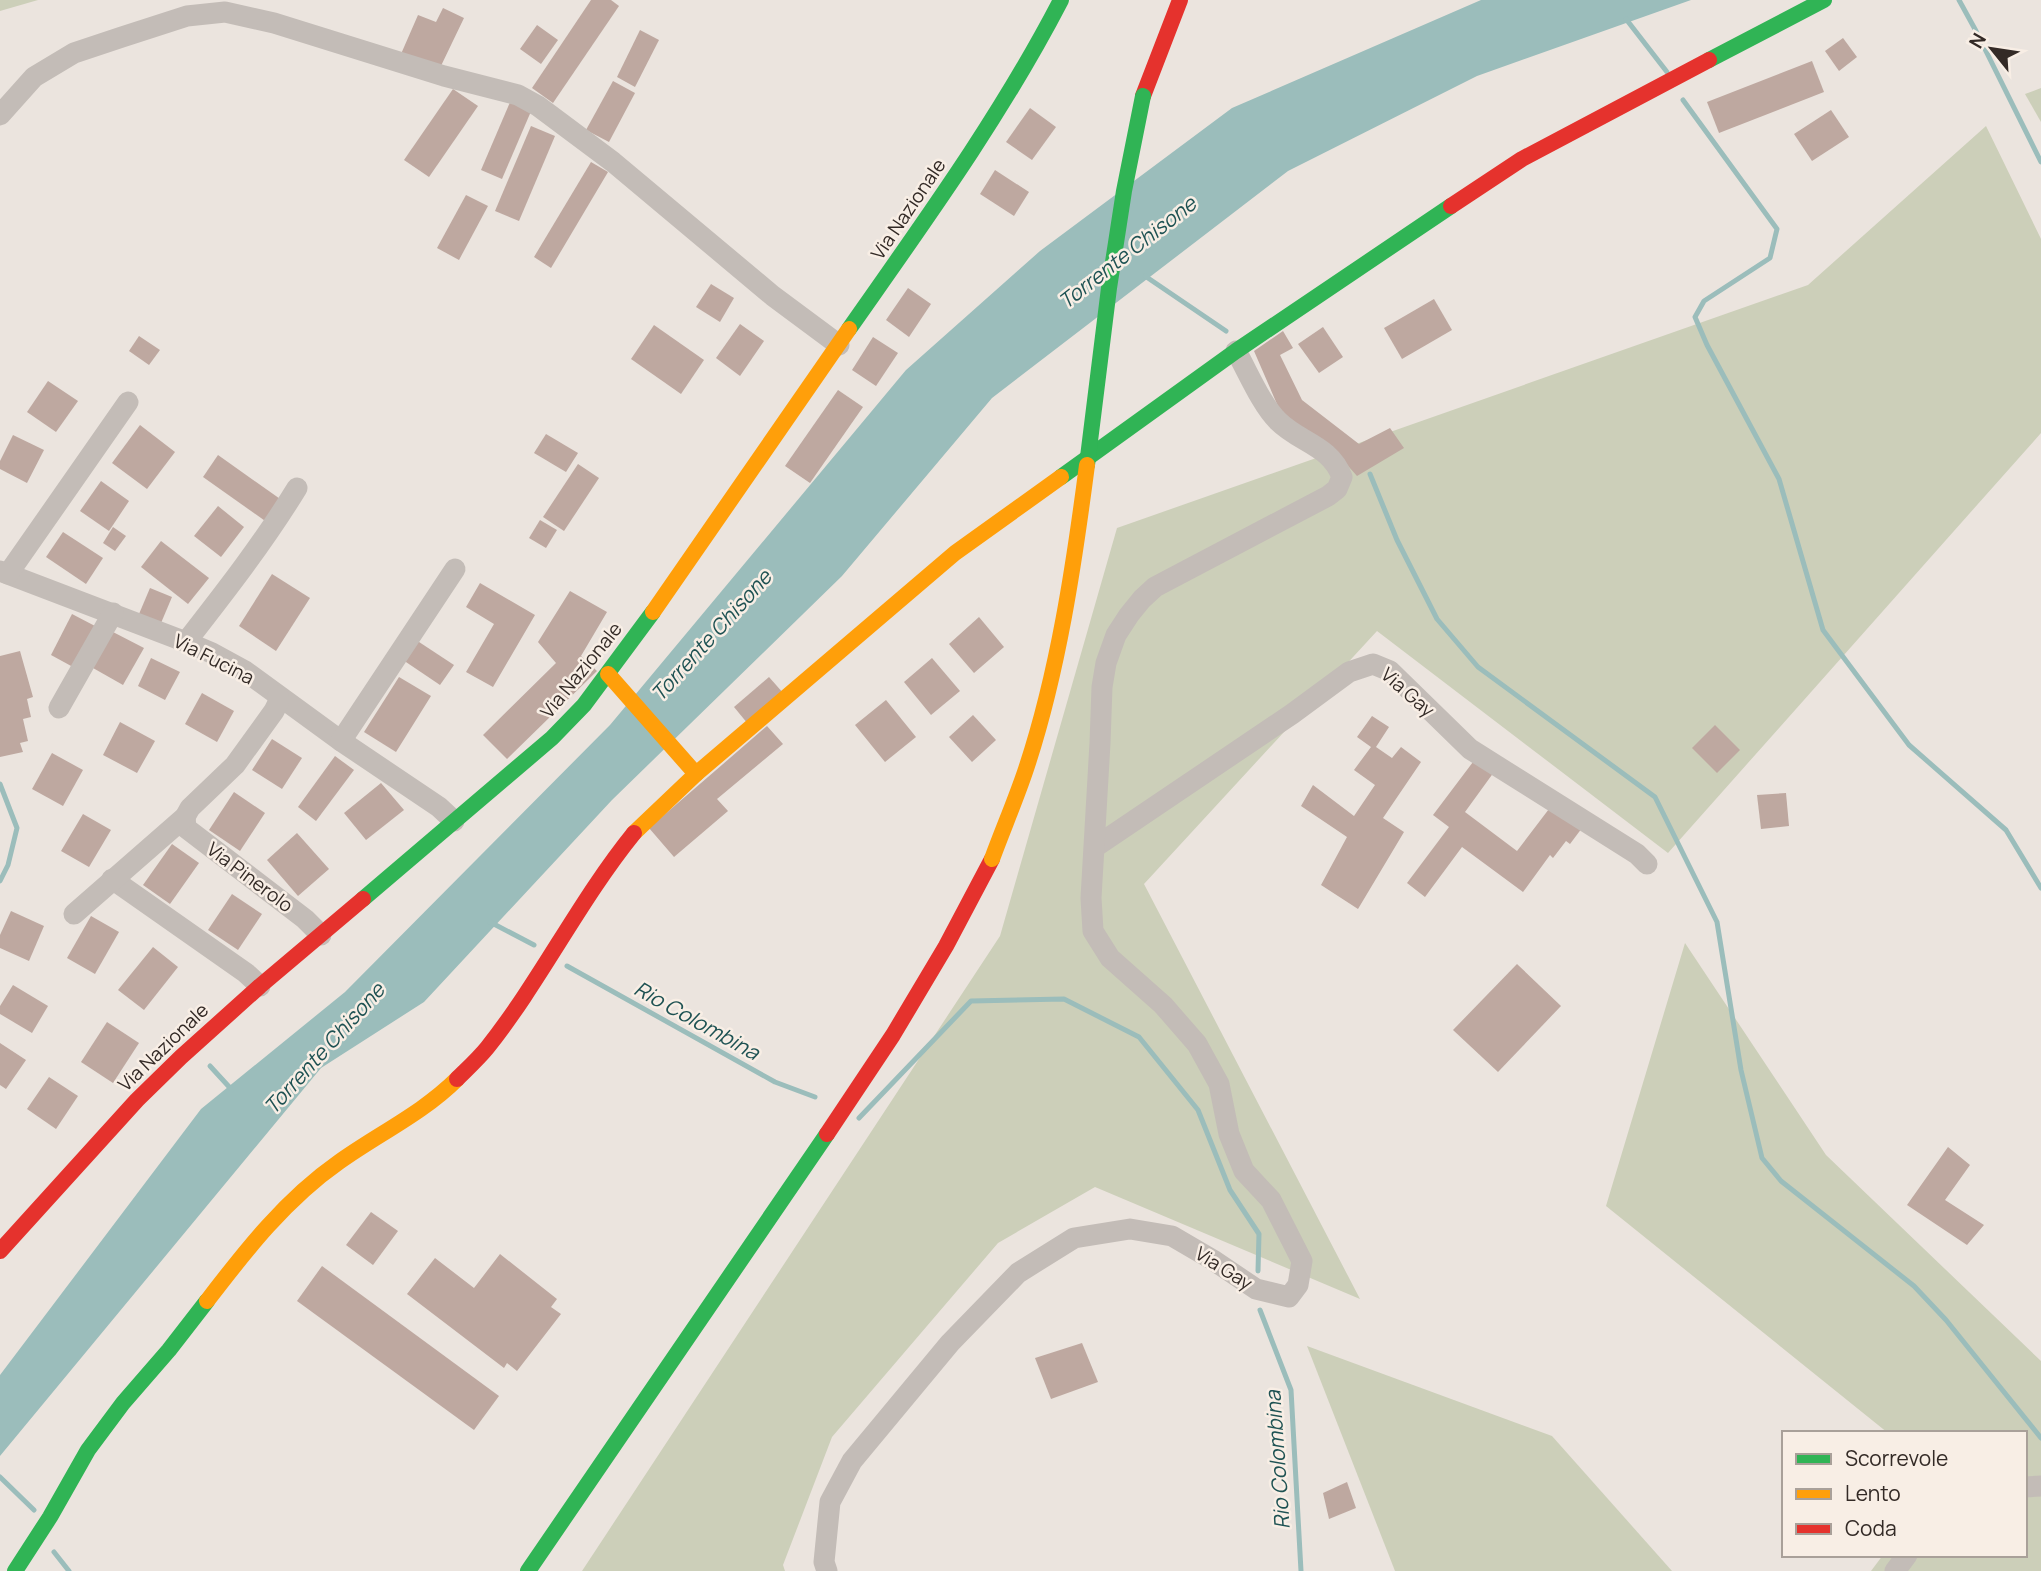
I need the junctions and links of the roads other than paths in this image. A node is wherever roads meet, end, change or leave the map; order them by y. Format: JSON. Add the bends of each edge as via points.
{"nodes":[{"id":1,"x":1062,"y":0,"type":"edge"},
{"id":2,"x":1167,"y":0,"type":"edge"},
{"id":3,"x":1180,"y":0,"type":"edge"},
{"id":4,"x":1824,"y":0,"type":"edge"},
{"id":5,"x":1164,"y":38,"type":"junction"},
{"id":6,"x":0,"y":116,"type":"edge"},
{"id":7,"x":839,"y":345,"type":"junction"},
{"id":8,"x":1236,"y":351,"type":"junction"},
{"id":9,"x":128,"y":401,"type":"dead end"},
{"id":10,"x":297,"y":488,"type":"dead end"},
{"id":11,"x":455,"y":569,"type":"dead end"},
{"id":12,"x":4,"y":573,"type":"edge"},
{"id":13,"x":113,"y":613,"type":"junction"},
{"id":14,"x":186,"y":642,"type":"junction"},
{"id":15,"x":608,"y":674,"type":"junction"},
{"id":16,"x":278,"y":696,"type":"junction"},
{"id":17,"x":59,"y":708,"type":"dead end"},
{"id":18,"x":341,"y":741,"type":"junction"},
{"id":19,"x":696,"y":774,"type":"junction"},
{"id":20,"x":185,"y":817,"type":"junction"},
{"id":21,"x":454,"y":821,"type":"junction"},
{"id":22,"x":1095,"y":847,"type":"junction"},
{"id":23,"x":1647,"y":864,"type":"dead end"},
{"id":24,"x":112,"y":879,"type":"junction"},
{"id":25,"x":74,"y":914,"type":"dead end"},
{"id":26,"x":321,"y":935,"type":"junction"},
{"id":27,"x":260,"y":986,"type":"junction"},
{"id":28,"x":0,"y":1251,"type":"edge"},
{"id":29,"x":15,"y":1571,"type":"edge"},
{"id":30,"x":528,"y":1571,"type":"edge"},
{"id":31,"x":827,"y":1571,"type":"edge"}],
"edges":[{"from":1,"to":7,"type":"main road","name":"Via Nazionale","via":[[963,165]]},
{"from":2,"to":5,"type":"main road"},
{"from":3,"to":5,"type":"main road"},
{"from":4,"to":8,"type":"main road","via":[[1522,159]]},
{"from":5,"to":30,"type":"main road","bridge":true,"via":[[1136,125],[1115,244],[1066,608],[1043,711],[1012,813],[946,946],[893,1035]]},
{"from":6,"to":7,"type":"street","via":[[34,78],[74,53],[187,16],[226,12],[274,23],[518,94],[613,162],[772,296]]},
{"from":7,"to":15,"type":"main road","name":"Via Nazionale"},
{"from":8,"to":19,"type":"main road","via":[[955,553]]},
{"from":8,"to":22,"type":"street","name":"Via Gay","via":[[1272,414],[1330,456],[1342,477],[1338,489],[1328,496],[1155,587],[1129,615],[1116,635],[1102,687]]},
{"from":9,"to":12,"type":"street"},
{"from":10,"to":14,"type":"street","via":[[245,567]]},
{"from":11,"to":18,"type":"street"},
{"from":12,"to":13,"type":"street","name":"Via Fucina"},
{"from":13,"to":14,"type":"street","name":"Via Fucina"},
{"from":13,"to":17,"type":"street"},
{"from":14,"to":16,"type":"street","name":"Via Fucina","via":[[245,671]]},
{"from":15,"to":19,"type":"main road"},
{"from":15,"to":21,"type":"main road","name":"Via Nazionale","via":[[573,718]]},
{"from":16,"to":18,"type":"street","name":"Via Fucina"},
{"from":16,"to":20,"type":"street","via":[[274,711],[236,765]]},
{"from":18,"to":21,"type":"street","name":"Via Fucina"},
{"from":19,"to":29,"type":"main road","via":[[620,850],[486,1049],[441,1095],[337,1163],[247,1249],[88,1450]]},
{"from":20,"to":24,"type":"street"},
{"from":20,"to":26,"type":"street","name":"Via Pinerolo","via":[[186,828]]},
{"from":21,"to":26,"type":"main road","name":"Via Nazionale"},
{"from":22,"to":23,"type":"street","name":"Via Gay","via":[[1349,672],[1373,664],[1390,671],[1470,749]]},
{"from":22,"to":31,"type":"street","name":"Via Gay","via":[[1093,931],[1110,958],[1163,1005],[1197,1044],[1219,1084],[1228,1134],[1244,1171],[1271,1200],[1302,1261],[1298,1285],[1289,1297],[1256,1289],[1172,1236],[1130,1229],[1074,1238],[1018,1273],[950,1343],[852,1461],[830,1502]]},
{"from":24,"to":25,"type":"street"},
{"from":24,"to":27,"type":"street"},
{"from":26,"to":27,"type":"main road","name":"Via Nazionale"},
{"from":27,"to":28,"type":"main road","name":"Via Nazionale","via":[[145,1092]]}]}
